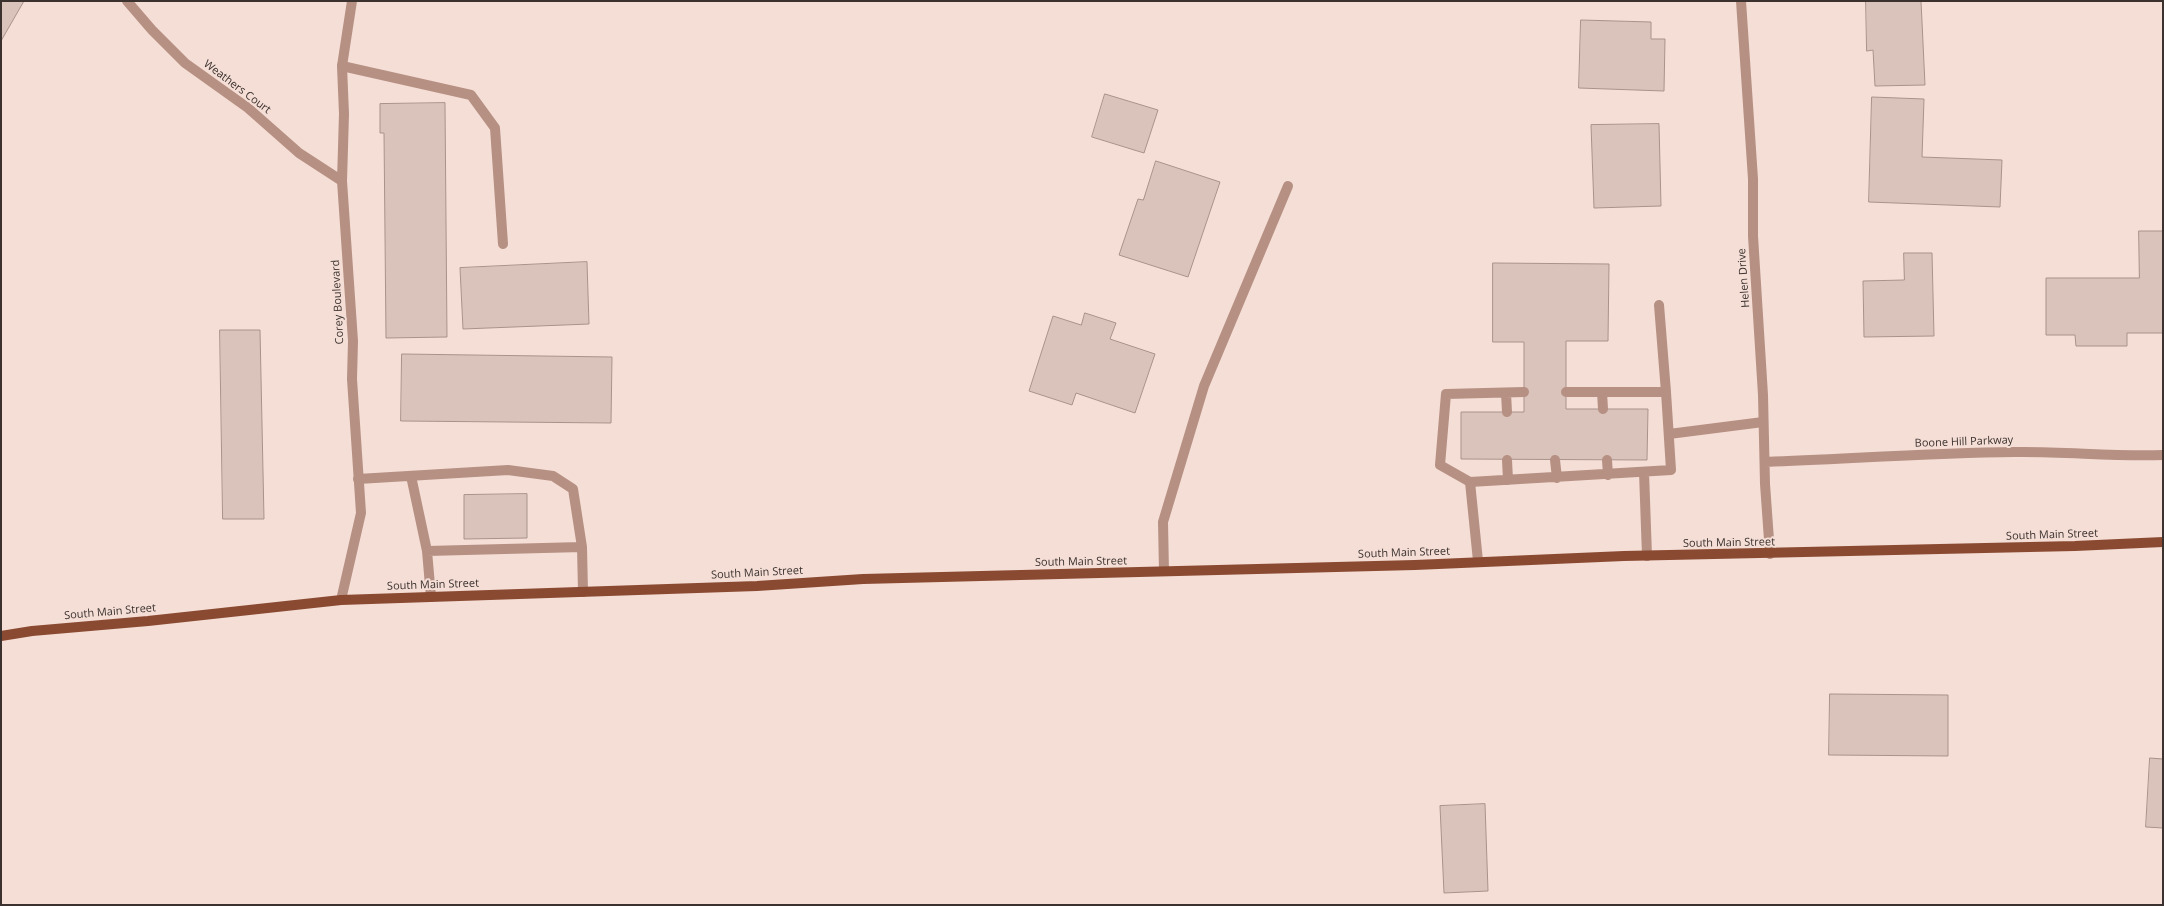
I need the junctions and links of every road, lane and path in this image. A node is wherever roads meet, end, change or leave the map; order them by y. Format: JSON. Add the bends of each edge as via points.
{"nodes":[{"id":1,"x":127,"y":1,"type":"edge"},
{"id":2,"x":352,"y":1,"type":"edge"},
{"id":3,"x":1741,"y":1,"type":"edge"},
{"id":4,"x":342,"y":66,"type":"junction"},
{"id":5,"x":342,"y":181,"type":"junction"},
{"id":6,"x":1288,"y":186,"type":"dead end"},
{"id":7,"x":504,"y":244,"type":"dead end"},
{"id":8,"x":1659,"y":305,"type":"dead end"},
{"id":9,"x":1524,"y":392,"type":"dead end"},
{"id":10,"x":1566,"y":392,"type":"dead end"},
{"id":11,"x":1602,"y":392,"type":"junction"},
{"id":12,"x":1666,"y":392,"type":"junction"},
{"id":13,"x":1506,"y":393,"type":"junction"},
{"id":14,"x":1603,"y":409,"type":"dead end"},
{"id":15,"x":1507,"y":412,"type":"dead end"},
{"id":16,"x":1763,"y":422,"type":"junction"},
{"id":17,"x":1669,"y":434,"type":"junction"},
{"id":18,"x":2163,"y":455,"type":"edge"},
{"id":19,"x":1507,"y":460,"type":"dead end"},
{"id":20,"x":1555,"y":460,"type":"dead end"},
{"id":21,"x":1607,"y":460,"type":"dead end"},
{"id":22,"x":1766,"y":462,"type":"junction"},
{"id":23,"x":1644,"y":472,"type":"junction"},
{"id":24,"x":1608,"y":475,"type":"junction"},
{"id":25,"x":411,"y":476,"type":"junction"},
{"id":26,"x":1557,"y":478,"type":"junction"},
{"id":27,"x":358,"y":479,"type":"junction"},
{"id":28,"x":1508,"y":480,"type":"junction"},
{"id":29,"x":1470,"y":482,"type":"junction"},
{"id":30,"x":2163,"y":542,"type":"edge"},
{"id":31,"x":582,"y":547,"type":"junction"},
{"id":32,"x":427,"y":551,"type":"junction"},
{"id":33,"x":1770,"y":554,"type":"junction"},
{"id":34,"x":1647,"y":556,"type":"junction"},
{"id":35,"x":1478,"y":562,"type":"junction"},
{"id":36,"x":1164,"y":571,"type":"junction"},
{"id":37,"x":583,"y":592,"type":"junction"},
{"id":38,"x":431,"y":597,"type":"junction"},
{"id":39,"x":342,"y":600,"type":"junction"},
{"id":40,"x":1,"y":636,"type":"edge"}],
"edges":[{"from":1,"to":5,"type":"street","name":"Weathers Court","via":[[185,63],[248,108],[300,153]]},
{"from":2,"to":4,"type":"street","name":"Corey Boulevard"},
{"from":3,"to":16,"type":"street","name":"Helen Drive","via":[[1753,179],[1753,236],[1764,395]]},
{"from":4,"to":5,"type":"street","name":"Corey Boulevard"},
{"from":4,"to":7,"type":"street","via":[[471,95],[495,128]]},
{"from":5,"to":27,"type":"street","name":"Corey Boulevard","via":[[353,341],[352,379]]},
{"from":6,"to":36,"type":"street","via":[[1204,386],[1163,522]]},
{"from":8,"to":12,"type":"street"},
{"from":9,"to":13,"type":"street"},
{"from":10,"to":11,"type":"street"},
{"from":11,"to":12,"type":"street"},
{"from":11,"to":14,"type":"street"},
{"from":12,"to":17,"type":"street"},
{"from":13,"to":15,"type":"street"},
{"from":13,"to":29,"type":"street","via":[[1446,394],[1440,465]]},
{"from":16,"to":17,"type":"street"},
{"from":16,"to":22,"type":"street","name":"Helen Drive"},
{"from":17,"to":23,"type":"street","via":[[1671,470]]},
{"from":18,"to":22,"type":"street","name":"Boone Hill Parkway","via":[[2014,452]]},
{"from":19,"to":28,"type":"street"},
{"from":20,"to":26,"type":"street"},
{"from":21,"to":24,"type":"street"},
{"from":22,"to":33,"type":"street","name":"Helen Drive"},
{"from":23,"to":24,"type":"street"},
{"from":23,"to":34,"type":"street"},
{"from":24,"to":26,"type":"street"},
{"from":25,"to":27,"type":"street"},
{"from":25,"to":31,"type":"street","via":[[508,470],[553,476],[573,488]]},
{"from":25,"to":32,"type":"street"},
{"from":26,"to":28,"type":"street"},
{"from":27,"to":39,"type":"street","name":"Corey Boulevard","via":[[360,513]]},
{"from":28,"to":29,"type":"street"},
{"from":29,"to":35,"type":"street"},
{"from":30,"to":33,"type":"main road","name":"South Main Street"},
{"from":31,"to":32,"type":"street"},
{"from":31,"to":37,"type":"street"},
{"from":32,"to":38,"type":"street"},
{"from":33,"to":34,"type":"main road","name":"South Main Street"},
{"from":34,"to":35,"type":"main road","name":"South Main Street"},
{"from":35,"to":36,"type":"main road","name":"South Main Street"},
{"from":36,"to":37,"type":"main road","name":"South Main Street","via":[[864,579],[757,586]]},
{"from":37,"to":38,"type":"main road","name":"South Main Street"},
{"from":38,"to":39,"type":"main road","name":"South Main Street"},
{"from":39,"to":40,"type":"main road","name":"South Main Street"}]}
